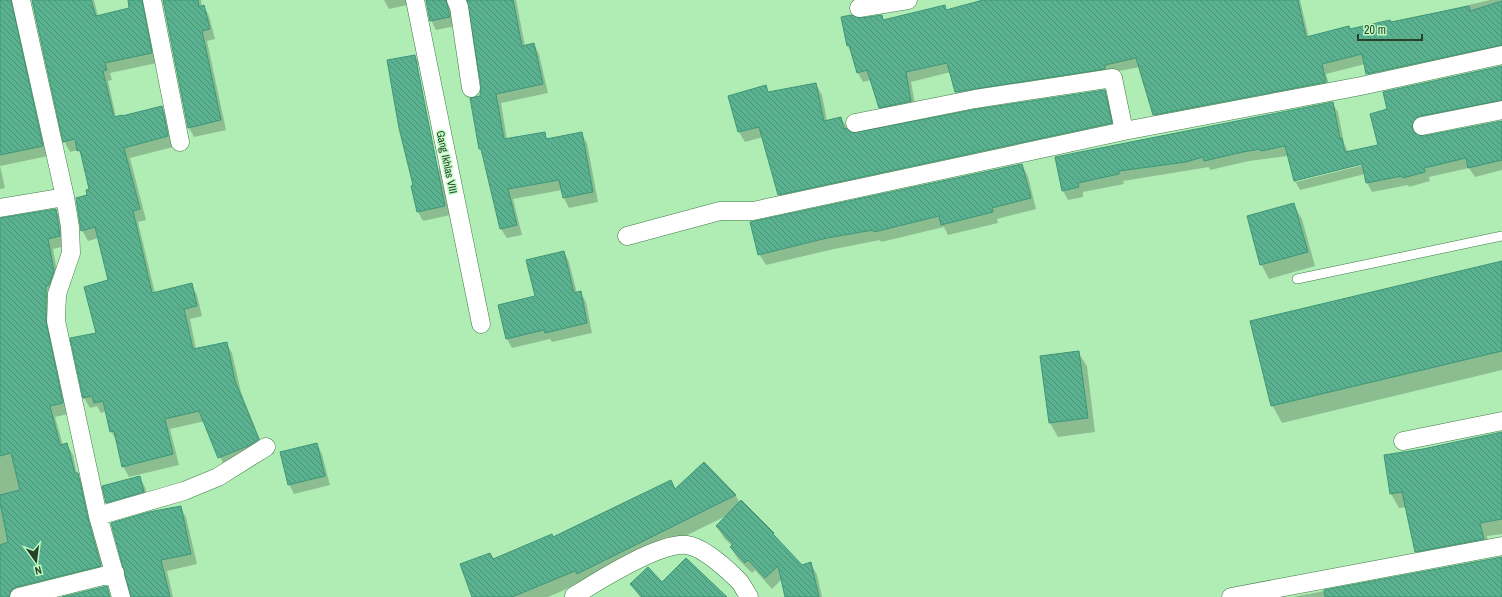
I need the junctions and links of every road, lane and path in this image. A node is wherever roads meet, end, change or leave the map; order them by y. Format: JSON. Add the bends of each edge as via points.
{"nodes":[{"id":1,"x":21,"y":0,"type":"edge"},
{"id":2,"x":152,"y":0,"type":"edge"},
{"id":3,"x":415,"y":0,"type":"edge"},
{"id":4,"x":456,"y":0,"type":"edge"},
{"id":5,"x":908,"y":0,"type":"edge"},
{"id":6,"x":859,"y":8,"type":"dead end"},
{"id":7,"x":1502,"y":55,"type":"edge"},
{"id":8,"x":471,"y":88,"type":"dead end"},
{"id":9,"x":1502,"y":110,"type":"edge"},
{"id":10,"x":855,"y":123,"type":"dead end"},
{"id":11,"x":1422,"y":126,"type":"dead end"},
{"id":12,"x":1124,"y":131,"type":"junction"},
{"id":13,"x":180,"y":142,"type":"dead end"},
{"id":14,"x":65,"y":197,"type":"junction"},
{"id":15,"x":0,"y":208,"type":"edge"},
{"id":16,"x":627,"y":236,"type":"dead end"},
{"id":17,"x":1502,"y":236,"type":"edge"},
{"id":18,"x":1297,"y":279,"type":"dead end"},
{"id":19,"x":481,"y":324,"type":"dead end"},
{"id":20,"x":1502,"y":421,"type":"edge"},
{"id":21,"x":1403,"y":441,"type":"dead end"},
{"id":22,"x":266,"y":447,"type":"dead end"},
{"id":23,"x":98,"y":516,"type":"junction"},
{"id":24,"x":1502,"y":546,"type":"edge"},
{"id":25,"x":115,"y":573,"type":"junction"},
{"id":26,"x":19,"y":597,"type":"edge"},
{"id":27,"x":121,"y":597,"type":"edge"},
{"id":28,"x":573,"y":597,"type":"edge"},
{"id":29,"x":749,"y":597,"type":"edge"},
{"id":30,"x":1231,"y":597,"type":"edge"}],
"edges":[{"from":1,"to":14,"type":"street"},
{"from":2,"to":13,"type":"street"},
{"from":3,"to":19,"type":"street","name":"Gang Ikhlas VIII"},
{"from":4,"to":8,"type":"street"},
{"from":5,"to":6,"type":"street"},
{"from":7,"to":12,"type":"street","via":[[1361,86]]},
{"from":9,"to":11,"type":"street"},
{"from":10,"to":12,"type":"street","via":[[975,99],[1113,78]]},
{"from":12,"to":16,"type":"street","via":[[753,211],[720,211]]},
{"from":14,"to":15,"type":"street"},
{"from":14,"to":23,"type":"street","via":[[71,253],[57,294],[56,321]]},
{"from":17,"to":18,"type":"lane"},
{"from":20,"to":21,"type":"street"},
{"from":22,"to":23,"type":"street","via":[[218,477],[184,491]]},
{"from":23,"to":25,"type":"street"},
{"from":24,"to":30,"type":"street"},
{"from":25,"to":26,"type":"street"},
{"from":25,"to":27,"type":"street"},
{"from":28,"to":29,"type":"street","via":[[616,570],[664,549],[687,545],[701,549],[707,554],[740,582]]}]}
